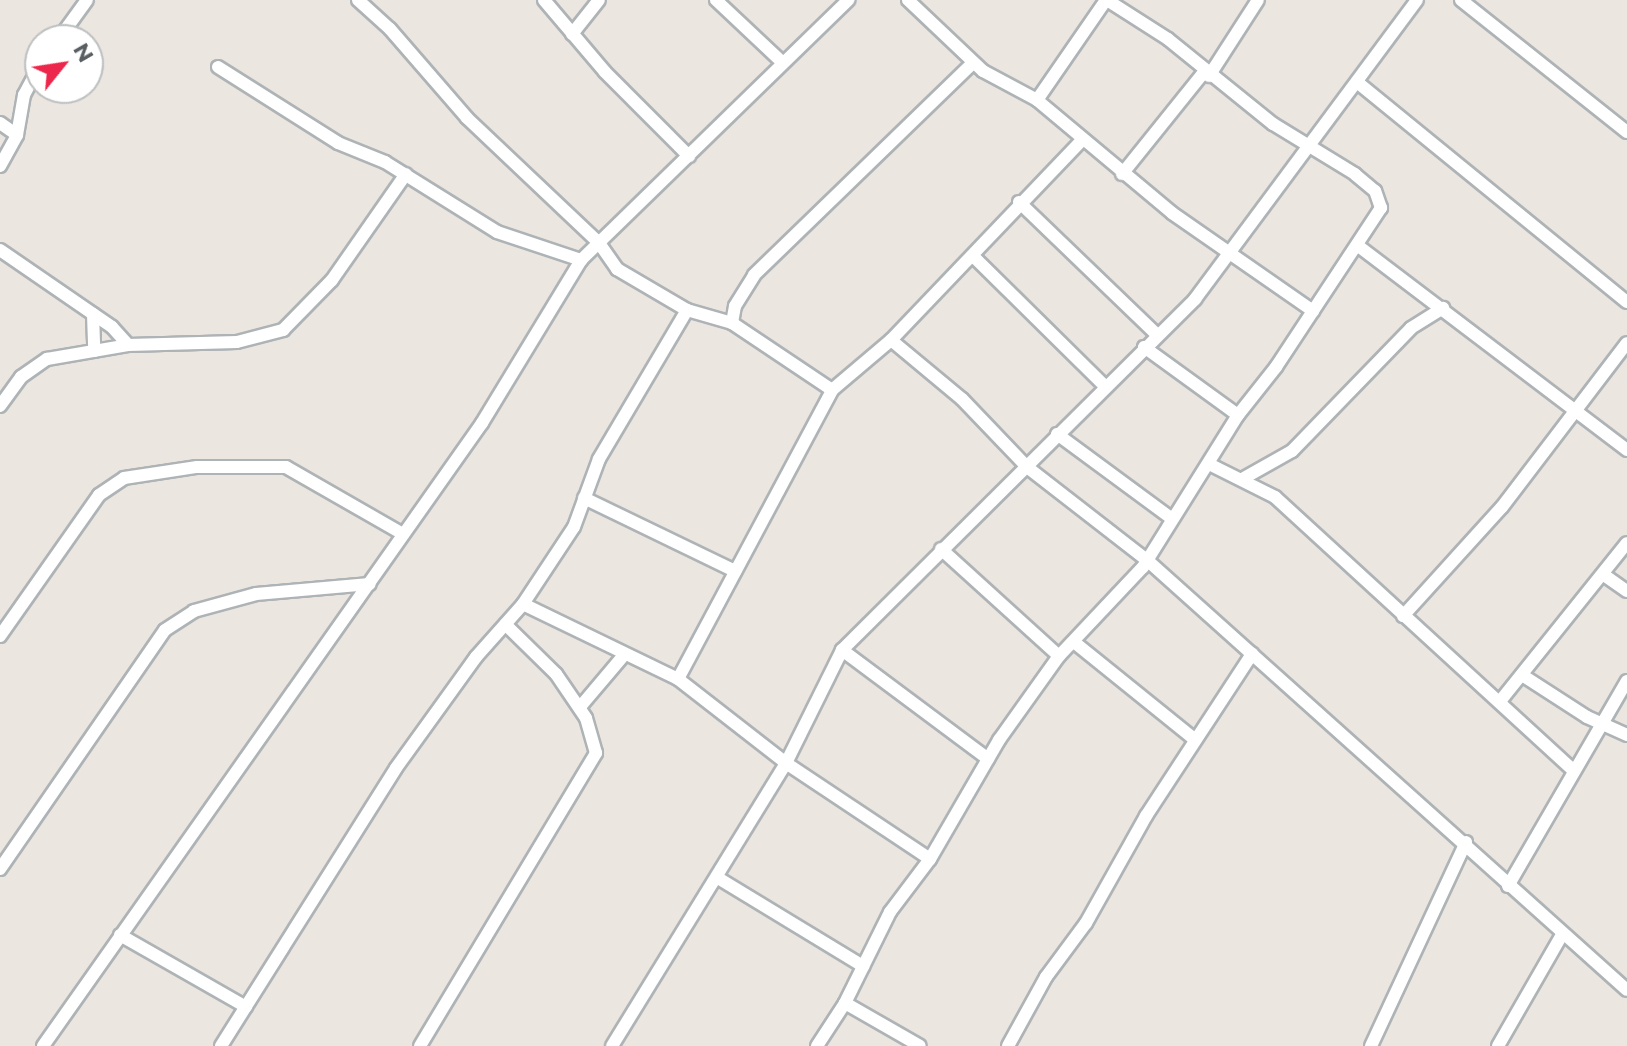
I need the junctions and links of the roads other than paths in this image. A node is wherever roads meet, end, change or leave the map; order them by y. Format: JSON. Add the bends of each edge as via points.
{"nodes":[{"id":1,"x":87,"y":0,"type":"edge"},
{"id":2,"x":358,"y":0,"type":"edge"},
{"id":3,"x":544,"y":0,"type":"edge"},
{"id":4,"x":599,"y":0,"type":"edge"},
{"id":5,"x":716,"y":0,"type":"edge"},
{"id":6,"x":848,"y":0,"type":"edge"},
{"id":7,"x":908,"y":0,"type":"edge"},
{"id":8,"x":1258,"y":0,"type":"edge"},
{"id":9,"x":1417,"y":0,"type":"edge"},
{"id":10,"x":1100,"y":2,"type":"edge"},
{"id":11,"x":1467,"y":2,"type":"edge"},
{"id":12,"x":70,"y":24,"type":"edge"},
{"id":13,"x":572,"y":34,"type":"junction"},
{"id":14,"x":782,"y":62,"type":"junction"},
{"id":15,"x":973,"y":63,"type":"junction"},
{"id":16,"x":218,"y":67,"type":"dead end"},
{"id":17,"x":1207,"y":74,"type":"junction"},
{"id":18,"x":1357,"y":82,"type":"junction"},
{"id":19,"x":24,"y":95,"type":"edge"},
{"id":20,"x":1037,"y":100,"type":"junction"},
{"id":21,"x":0,"y":123,"type":"edge"},
{"id":22,"x":1627,"y":132,"type":"edge"},
{"id":23,"x":17,"y":135,"type":"junction"},
{"id":24,"x":1082,"y":140,"type":"junction"},
{"id":25,"x":1311,"y":145,"type":"junction"},
{"id":26,"x":689,"y":156,"type":"junction"},
{"id":27,"x":0,"y":166,"type":"edge"},
{"id":28,"x":406,"y":174,"type":"junction"},
{"id":29,"x":1122,"y":174,"type":"junction"},
{"id":30,"x":1019,"y":202,"type":"junction"},
{"id":31,"x":599,"y":243,"type":"junction"},
{"id":32,"x":1357,"y":245,"type":"junction"},
{"id":33,"x":0,"y":250,"type":"edge"},
{"id":34,"x":1229,"y":254,"type":"junction"},
{"id":35,"x":973,"y":256,"type":"junction"},
{"id":36,"x":581,"y":260,"type":"junction"},
{"id":37,"x":1627,"y":302,"type":"edge"},
{"id":38,"x":1443,"y":308,"type":"junction"},
{"id":39,"x":687,"y":310,"type":"junction"},
{"id":40,"x":1313,"y":311,"type":"junction"},
{"id":41,"x":93,"y":314,"type":"junction"},
{"id":42,"x":732,"y":323,"type":"junction"},
{"id":43,"x":1157,"y":335,"type":"junction"},
{"id":44,"x":891,"y":340,"type":"junction"},
{"id":45,"x":1627,"y":343,"type":"edge"},
{"id":46,"x":128,"y":345,"type":"junction"},
{"id":47,"x":1144,"y":347,"type":"junction"},
{"id":48,"x":94,"y":351,"type":"junction"},
{"id":49,"x":1104,"y":385,"type":"junction"},
{"id":50,"x":832,"y":390,"type":"junction"},
{"id":51,"x":0,"y":406,"type":"edge"},
{"id":52,"x":1574,"y":412,"type":"junction"},
{"id":53,"x":1238,"y":415,"type":"junction"},
{"id":54,"x":1057,"y":434,"type":"junction"},
{"id":55,"x":1627,"y":450,"type":"edge"},
{"id":56,"x":1211,"y":465,"type":"junction"},
{"id":57,"x":1027,"y":467,"type":"junction"},
{"id":58,"x":1244,"y":478,"type":"junction"},
{"id":59,"x":584,"y":498,"type":"junction"},
{"id":60,"x":1171,"y":518,"type":"junction"},
{"id":61,"x":403,"y":534,"type":"junction"},
{"id":62,"x":1627,"y":543,"type":"edge"},
{"id":63,"x":941,"y":549,"type":"junction"},
{"id":64,"x":1147,"y":560,"type":"junction"},
{"id":65,"x":735,"y":571,"type":"junction"},
{"id":66,"x":1604,"y":575,"type":"junction"},
{"id":67,"x":370,"y":584,"type":"junction"},
{"id":68,"x":1627,"y":591,"type":"edge"},
{"id":69,"x":523,"y":604,"type":"junction"},
{"id":70,"x":1403,"y":616,"type":"junction"},
{"id":71,"x":505,"y":624,"type":"junction"},
{"id":72,"x":0,"y":636,"type":"edge"},
{"id":73,"x":1074,"y":642,"type":"junction"},
{"id":74,"x":842,"y":650,"type":"junction"},
{"id":75,"x":1252,"y":654,"type":"junction"},
{"id":76,"x":624,"y":655,"type":"junction"},
{"id":77,"x":1059,"y":656,"type":"junction"},
{"id":78,"x":1522,"y":675,"type":"junction"},
{"id":79,"x":678,"y":679,"type":"junction"},
{"id":80,"x":1627,"y":681,"type":"edge"},
{"id":81,"x":1501,"y":700,"type":"junction"},
{"id":82,"x":580,"y":707,"type":"junction"},
{"id":83,"x":1604,"y":723,"type":"junction"},
{"id":84,"x":1627,"y":735,"type":"edge"},
{"id":85,"x":1194,"y":739,"type":"junction"},
{"id":86,"x":988,"y":759,"type":"junction"},
{"id":87,"x":786,"y":763,"type":"junction"},
{"id":88,"x":1572,"y":769,"type":"junction"},
{"id":89,"x":1466,"y":842,"type":"junction"},
{"id":90,"x":930,"y":859,"type":"junction"},
{"id":91,"x":0,"y":869,"type":"edge"},
{"id":92,"x":718,"y":878,"type":"junction"},
{"id":93,"x":1508,"y":886,"type":"junction"},
{"id":94,"x":1563,"y":933,"type":"junction"},
{"id":95,"x":120,"y":935,"type":"junction"},
{"id":96,"x":863,"y":966,"type":"junction"},
{"id":97,"x":1627,"y":990,"type":"edge"},
{"id":98,"x":845,"y":1003,"type":"junction"},
{"id":99,"x":246,"y":1007,"type":"junction"},
{"id":100,"x":48,"y":1044,"type":"edge"},
{"id":101,"x":221,"y":1046,"type":"edge"},
{"id":102,"x":420,"y":1046,"type":"edge"},
{"id":103,"x":612,"y":1046,"type":"edge"},
{"id":104,"x":817,"y":1046,"type":"edge"},
{"id":105,"x":920,"y":1046,"type":"edge"},
{"id":106,"x":1008,"y":1046,"type":"edge"},
{"id":107,"x":1371,"y":1046,"type":"edge"},
{"id":108,"x":1498,"y":1046,"type":"edge"}],
"edges":[{"from":1,"to":12,"type":"street"},
{"from":2,"to":31,"type":"street","via":[[467,118]]},
{"from":3,"to":13,"type":"street"},
{"from":4,"to":13,"type":"street"},
{"from":5,"to":14,"type":"street"},
{"from":6,"to":14,"type":"street"},
{"from":7,"to":15,"type":"street"},
{"from":8,"to":17,"type":"street"},
{"from":9,"to":18,"type":"street"},
{"from":10,"to":17,"type":"street","via":[[1168,39]]},
{"from":10,"to":20,"type":"street"},
{"from":11,"to":22,"type":"street"},
{"from":13,"to":26,"type":"street"},
{"from":14,"to":26,"type":"street"},
{"from":15,"to":20,"type":"street"},
{"from":15,"to":42,"type":"street","via":[[754,275],[735,306]]},
{"from":16,"to":28,"type":"street","via":[[338,143]]},
{"from":17,"to":25,"type":"street"},
{"from":17,"to":29,"type":"street"},
{"from":18,"to":25,"type":"street"},
{"from":18,"to":37,"type":"street"},
{"from":19,"to":23,"type":"street"},
{"from":20,"to":24,"type":"street"},
{"from":21,"to":23,"type":"street"},
{"from":23,"to":27,"type":"street"},
{"from":24,"to":29,"type":"street"},
{"from":24,"to":30,"type":"street"},
{"from":25,"to":32,"type":"street","via":[[1355,174],[1380,199],[1381,208]]},
{"from":25,"to":34,"type":"street"},
{"from":26,"to":31,"type":"street"},
{"from":28,"to":36,"type":"street","via":[[497,232]]},
{"from":28,"to":46,"type":"street","via":[[365,238],[283,330],[237,342]]},
{"from":29,"to":34,"type":"street"},
{"from":30,"to":35,"type":"street"},
{"from":30,"to":43,"type":"street"},
{"from":31,"to":36,"type":"street"},
{"from":31,"to":39,"type":"street","via":[[617,269]]},
{"from":32,"to":38,"type":"street"},
{"from":32,"to":40,"type":"street"},
{"from":33,"to":41,"type":"street"},
{"from":34,"to":40,"type":"street"},
{"from":34,"to":43,"type":"street","via":[[1195,299]]},
{"from":35,"to":44,"type":"street"},
{"from":35,"to":49,"type":"street"},
{"from":36,"to":61,"type":"street","via":[[482,423]]},
{"from":38,"to":52,"type":"street"},
{"from":38,"to":58,"type":"street","via":[[1411,328],[1292,451]]},
{"from":39,"to":42,"type":"street"},
{"from":39,"to":59,"type":"street","via":[[599,459]]},
{"from":40,"to":53,"type":"street"},
{"from":41,"to":46,"type":"street"},
{"from":41,"to":48,"type":"street"},
{"from":42,"to":50,"type":"street"},
{"from":43,"to":47,"type":"street"},
{"from":44,"to":50,"type":"street"},
{"from":44,"to":57,"type":"street","via":[[962,399]]},
{"from":45,"to":52,"type":"street"},
{"from":46,"to":48,"type":"street"},
{"from":47,"to":49,"type":"street"},
{"from":47,"to":53,"type":"street"},
{"from":48,"to":51,"type":"street","via":[[33,365]]},
{"from":49,"to":54,"type":"street"},
{"from":50,"to":65,"type":"street"},
{"from":52,"to":55,"type":"street"},
{"from":52,"to":70,"type":"street","via":[[1502,507]]},
{"from":53,"to":56,"type":"street"},
{"from":54,"to":57,"type":"street"},
{"from":54,"to":60,"type":"street"},
{"from":56,"to":58,"type":"street"},
{"from":56,"to":60,"type":"street"},
{"from":57,"to":63,"type":"street"},
{"from":57,"to":64,"type":"street"},
{"from":58,"to":70,"type":"street","via":[[1275,497]]},
{"from":59,"to":65,"type":"street"},
{"from":59,"to":69,"type":"street","via":[[574,527]]},
{"from":60,"to":64,"type":"street"},
{"from":61,"to":67,"type":"street"},
{"from":61,"to":72,"type":"street","via":[[286,467],[197,467],[124,478],[99,495]]},
{"from":62,"to":66,"type":"street"},
{"from":63,"to":74,"type":"street"},
{"from":63,"to":77,"type":"street"},
{"from":64,"to":73,"type":"street"},
{"from":64,"to":75,"type":"street"},
{"from":65,"to":79,"type":"street"},
{"from":66,"to":68,"type":"street"},
{"from":66,"to":78,"type":"street"},
{"from":67,"to":91,"type":"street","via":[[256,594],[194,611],[165,630]]},
{"from":67,"to":95,"type":"street"},
{"from":69,"to":71,"type":"street"},
{"from":69,"to":76,"type":"street"},
{"from":70,"to":81,"type":"street"},
{"from":71,"to":82,"type":"street","via":[[556,674]]},
{"from":71,"to":99,"type":"street","via":[[396,768]]},
{"from":73,"to":77,"type":"street"},
{"from":73,"to":85,"type":"street"},
{"from":74,"to":86,"type":"street"},
{"from":74,"to":87,"type":"street"},
{"from":75,"to":85,"type":"street"},
{"from":75,"to":89,"type":"street"},
{"from":76,"to":79,"type":"street"},
{"from":76,"to":82,"type":"street"},
{"from":77,"to":86,"type":"street"},
{"from":78,"to":81,"type":"street"},
{"from":78,"to":83,"type":"street"},
{"from":79,"to":87,"type":"street"},
{"from":80,"to":83,"type":"street"},
{"from":81,"to":88,"type":"street"},
{"from":82,"to":102,"type":"street","via":[[594,740],[592,766]]},
{"from":83,"to":84,"type":"street"},
{"from":83,"to":88,"type":"street"},
{"from":85,"to":106,"type":"street"},
{"from":86,"to":90,"type":"street"},
{"from":87,"to":90,"type":"street"},
{"from":87,"to":92,"type":"street"},
{"from":88,"to":93,"type":"street"},
{"from":89,"to":93,"type":"street"},
{"from":89,"to":107,"type":"street"},
{"from":90,"to":96,"type":"street","via":[[890,912]]},
{"from":92,"to":96,"type":"street"},
{"from":92,"to":103,"type":"street"},
{"from":93,"to":94,"type":"street"},
{"from":94,"to":97,"type":"street"},
{"from":94,"to":108,"type":"street"},
{"from":95,"to":99,"type":"street"},
{"from":95,"to":100,"type":"street"},
{"from":96,"to":98,"type":"street"},
{"from":98,"to":104,"type":"street"},
{"from":98,"to":105,"type":"street"},
{"from":99,"to":101,"type":"street"}]}
